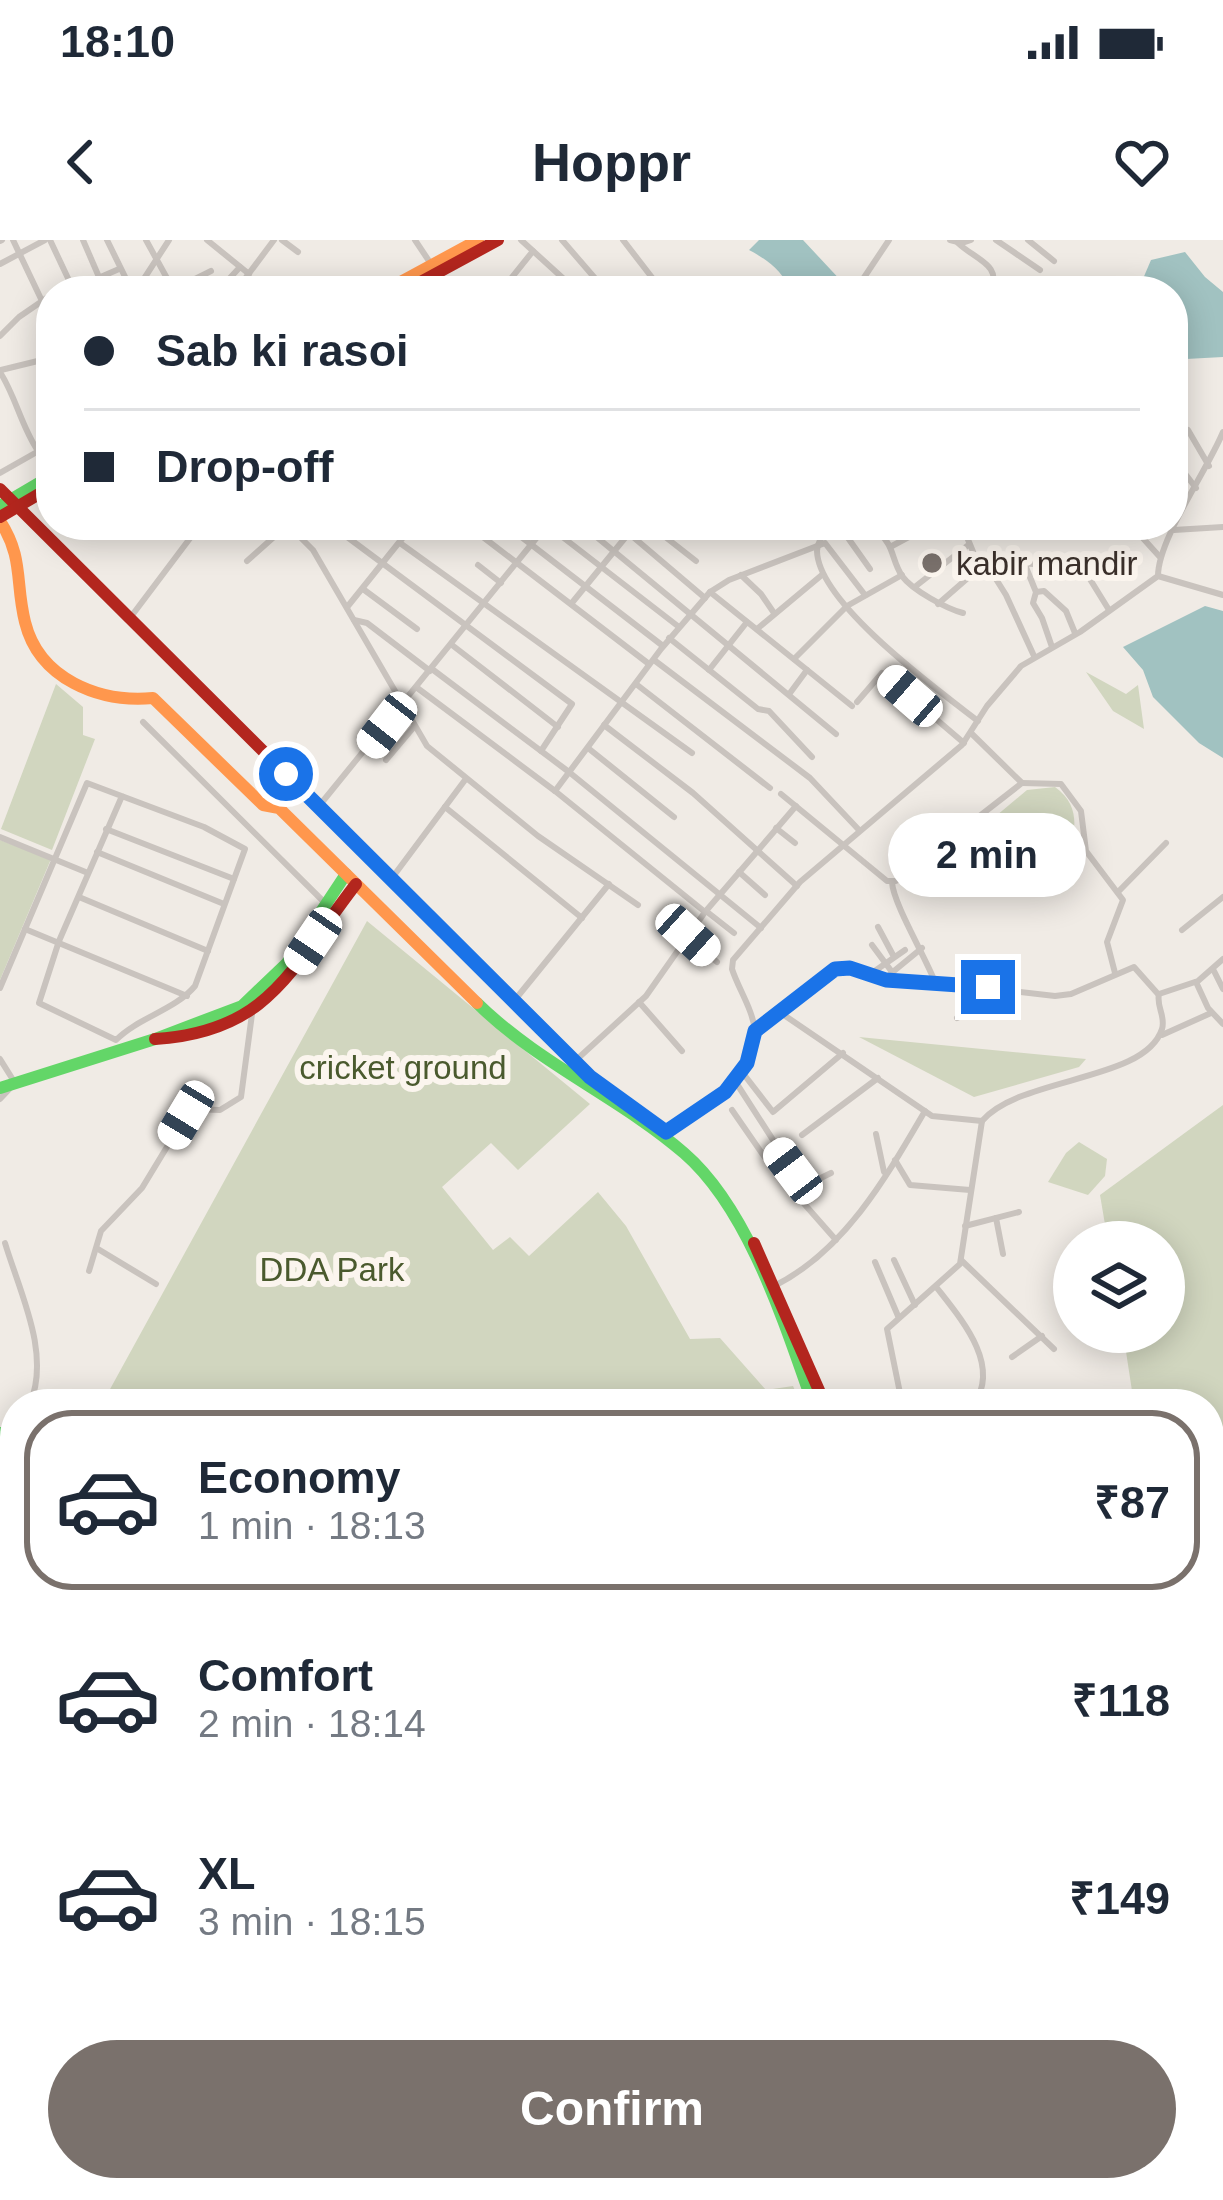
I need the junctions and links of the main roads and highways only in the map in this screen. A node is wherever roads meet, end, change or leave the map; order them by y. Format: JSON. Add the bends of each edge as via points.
{"nodes":[{"id":1,"x":478,"y":240,"type":"edge"},
{"id":2,"x":498,"y":240,"type":"edge"},
{"id":3,"x":434,"y":269,"type":"junction"},
{"id":4,"x":418,"y":276,"type":"edge"},
{"id":5,"x":424,"y":276,"type":"edge"},
{"id":6,"x":36,"y":486,"type":"edge"},
{"id":7,"x":0,"y":489,"type":"edge"},
{"id":8,"x":9,"y":504,"type":"edge"},
{"id":9,"x":0,"y":519,"type":"edge"},
{"id":10,"x":36,"y":529,"type":"edge"},
{"id":11,"x":47,"y":540,"type":"edge"},
{"id":12,"x":351,"y":879,"type":"junction"},
{"id":13,"x":155,"y":1039,"type":"junction"},
{"id":14,"x":586,"y":1082,"type":"junction"},
{"id":15,"x":0,"y":1088,"type":"edge"},
{"id":16,"x":771,"y":1288,"type":"junction"},
{"id":17,"x":808,"y":1389,"type":"edge"},
{"id":18,"x":818,"y":1389,"type":"edge"}],
"edges":[{"from":1,"to":3,"type":"main road"},
{"from":2,"to":3,"type":"main road"},
{"from":3,"to":4,"type":"main road"},
{"from":3,"to":5,"type":"main road"},
{"from":6,"to":8,"type":"main road"},
{"from":7,"to":8,"type":"main road"},
{"from":8,"to":9,"type":"main road"},
{"from":8,"to":10,"type":"main road"},
{"from":9,"to":12,"type":"main road","via":[[24,574],[30,638],[51,664],[108,700],[153,698]]},
{"from":11,"to":14,"type":"main road","via":[[514,1001]]},
{"from":12,"to":13,"type":"main road","via":[[324,902],[252,999]]},
{"from":12,"to":13,"type":"main road","via":[[281,988],[252,1014],[206,1033]]},
{"from":12,"to":14,"type":"main road","via":[[511,1036]]},
{"from":13,"to":15,"type":"main road"},
{"from":14,"to":16,"type":"main road","via":[[701,1168]]},
{"from":14,"to":16,"type":"main road","via":[[705,1161]]},
{"from":16,"to":17,"type":"main road"},
{"from":16,"to":18,"type":"main road"}]}
